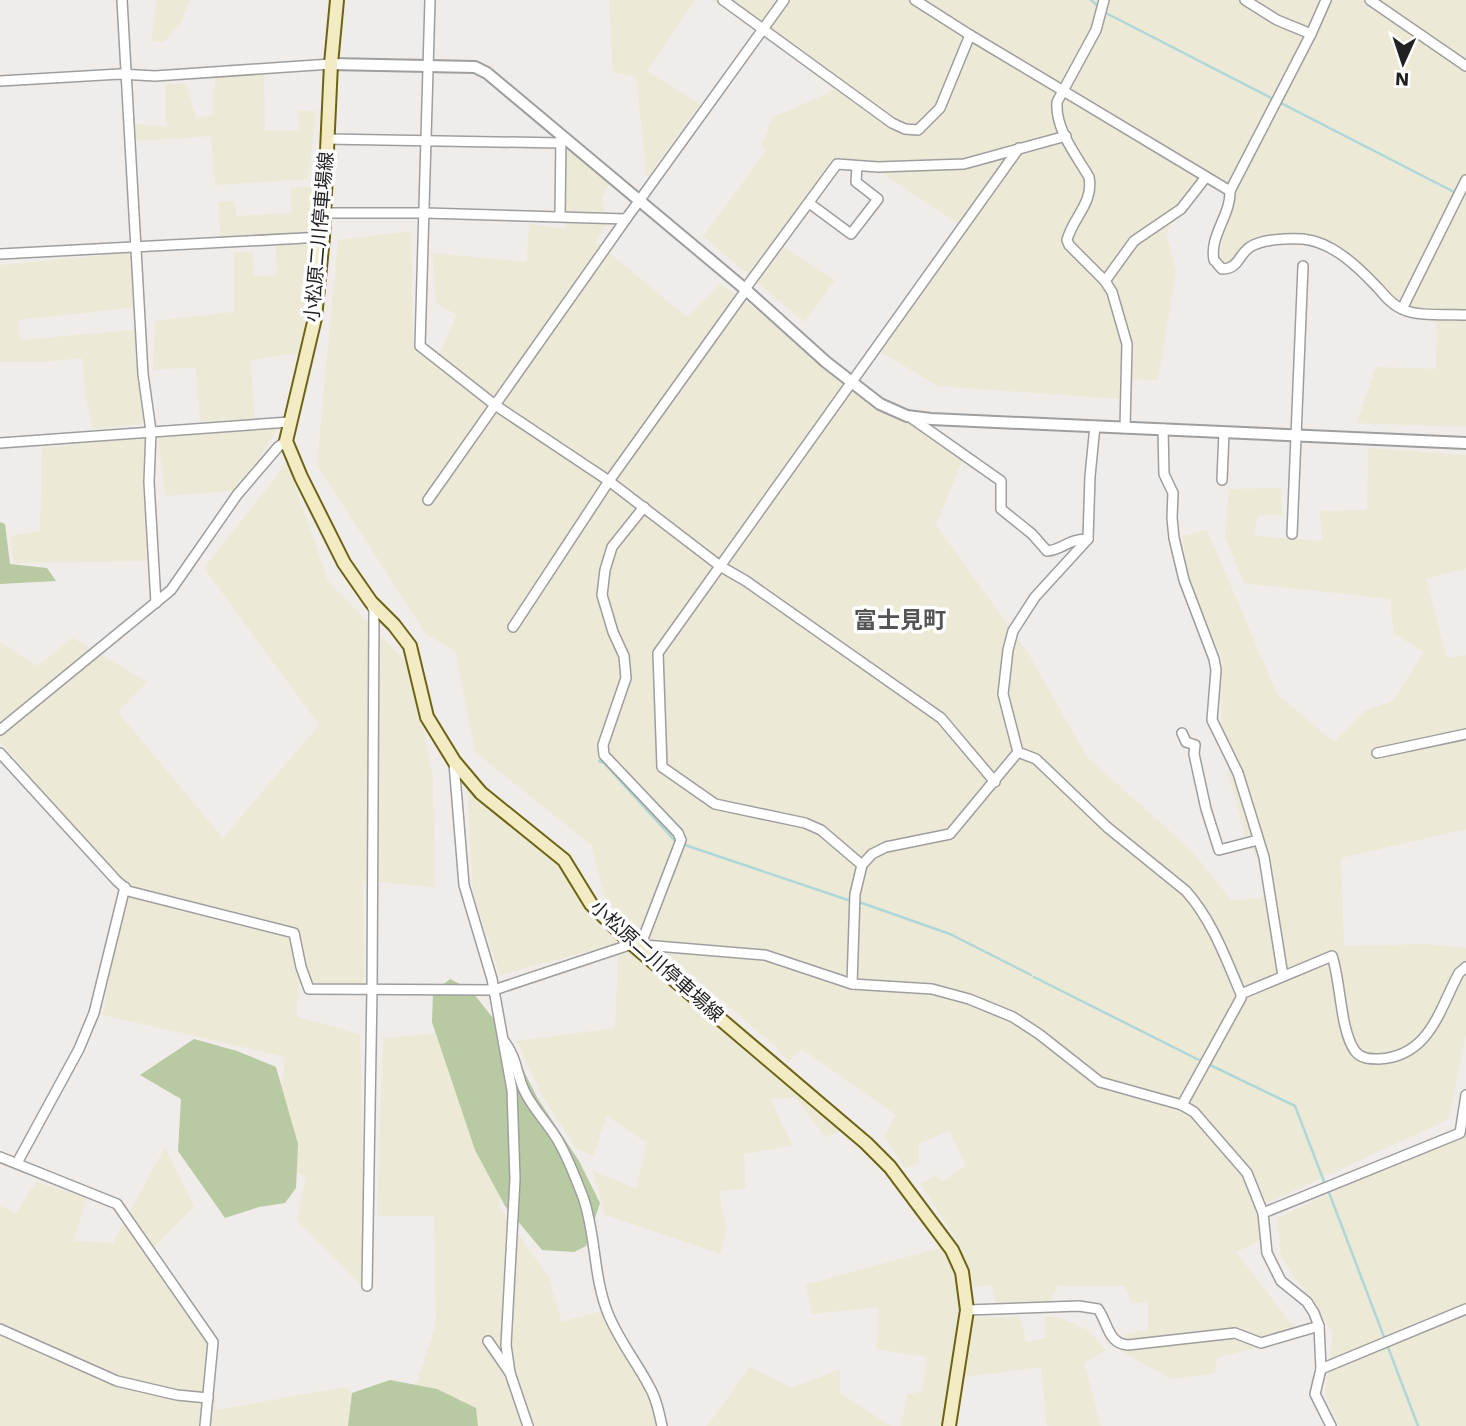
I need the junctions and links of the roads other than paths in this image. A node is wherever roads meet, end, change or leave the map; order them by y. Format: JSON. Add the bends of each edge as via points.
{"nodes":[{"id":1,"x":122,"y":0,"type":"edge"},
{"id":2,"x":337,"y":0,"type":"edge"},
{"id":3,"x":430,"y":0,"type":"edge"},
{"id":4,"x":723,"y":0,"type":"edge"},
{"id":5,"x":785,"y":0,"type":"edge"},
{"id":6,"x":915,"y":0,"type":"edge"},
{"id":7,"x":1245,"y":0,"type":"edge"},
{"id":8,"x":1326,"y":0,"type":"edge"},
{"id":9,"x":1370,"y":0,"type":"edge"},
{"id":10,"x":1102,"y":7,"type":"edge"},
{"id":11,"x":762,"y":29,"type":"junction"},
{"id":12,"x":1311,"y":34,"type":"junction"},
{"id":13,"x":970,"y":35,"type":"junction"},
{"id":14,"x":331,"y":64,"type":"junction"},
{"id":15,"x":428,"y":66,"type":"junction"},
{"id":16,"x":1466,"y":66,"type":"edge"},
{"id":17,"x":127,"y":74,"type":"junction"},
{"id":18,"x":0,"y":81,"type":"edge"},
{"id":19,"x":1062,"y":90,"type":"junction"},
{"id":20,"x":1066,"y":136,"type":"junction"},
{"id":21,"x":327,"y":139,"type":"junction"},
{"id":22,"x":561,"y":139,"type":"junction"},
{"id":23,"x":426,"y":140,"type":"junction"},
{"id":24,"x":1019,"y":148,"type":"junction"},
{"id":25,"x":857,"y":166,"type":"junction"},
{"id":26,"x":1206,"y":177,"type":"junction"},
{"id":27,"x":1466,"y":180,"type":"edge"},
{"id":28,"x":1230,"y":191,"type":"junction"},
{"id":29,"x":639,"y":202,"type":"junction"},
{"id":30,"x":809,"y":203,"type":"junction"},
{"id":31,"x":324,"y":213,"type":"junction"},
{"id":32,"x":425,"y":213,"type":"junction"},
{"id":33,"x":560,"y":216,"type":"junction"},
{"id":34,"x":625,"y":219,"type":"junction"},
{"id":35,"x":323,"y":237,"type":"junction"},
{"id":36,"x":136,"y":246,"type":"junction"},
{"id":37,"x":0,"y":254,"type":"edge"},
{"id":38,"x":1303,"y":266,"type":"dead end"},
{"id":39,"x":1105,"y":281,"type":"junction"},
{"id":40,"x":745,"y":289,"type":"junction"},
{"id":41,"x":1402,"y":309,"type":"junction"},
{"id":42,"x":1466,"y":315,"type":"edge"},
{"id":43,"x":852,"y":382,"type":"junction"},
{"id":44,"x":495,"y":405,"type":"junction"},
{"id":45,"x":907,"y":416,"type":"junction"},
{"id":46,"x":290,"y":422,"type":"junction"},
{"id":47,"x":1095,"y":426,"type":"junction"},
{"id":48,"x":1125,"y":428,"type":"junction"},
{"id":49,"x":1163,"y":429,"type":"junction"},
{"id":50,"x":151,"y":431,"type":"junction"},
{"id":51,"x":1224,"y":432,"type":"junction"},
{"id":52,"x":1296,"y":435,"type":"junction"},
{"id":53,"x":286,"y":441,"type":"junction"},
{"id":54,"x":0,"y":443,"type":"edge"},
{"id":55,"x":1466,"y":443,"type":"edge"},
{"id":56,"x":1222,"y":480,"type":"dead end"},
{"id":57,"x":609,"y":481,"type":"junction"},
{"id":58,"x":428,"y":500,"type":"dead end"},
{"id":59,"x":644,"y":507,"type":"junction"},
{"id":60,"x":1292,"y":534,"type":"dead end"},
{"id":61,"x":1088,"y":539,"type":"junction"},
{"id":62,"x":720,"y":566,"type":"junction"},
{"id":63,"x":371,"y":602,"type":"junction"},
{"id":64,"x":156,"y":603,"type":"junction"},
{"id":65,"x":513,"y":627,"type":"dead end"},
{"id":66,"x":0,"y":730,"type":"edge"},
{"id":67,"x":1182,"y":733,"type":"dead end"},
{"id":68,"x":1466,"y":734,"type":"edge"},
{"id":69,"x":1018,"y":752,"type":"junction"},
{"id":70,"x":0,"y":753,"type":"edge"},
{"id":71,"x":1377,"y":753,"type":"dead end"},
{"id":72,"x":454,"y":761,"type":"junction"},
{"id":73,"x":995,"y":782,"type":"junction"},
{"id":74,"x":1258,"y":840,"type":"junction"},
{"id":75,"x":862,"y":865,"type":"junction"},
{"id":76,"x":125,"y":887,"type":"junction"},
{"id":77,"x":637,"y":944,"type":"junction"},
{"id":78,"x":1466,"y":967,"type":"edge"},
{"id":79,"x":1283,"y":976,"type":"junction"},
{"id":80,"x":852,"y":984,"type":"junction"},
{"id":81,"x":372,"y":990,"type":"junction"},
{"id":82,"x":494,"y":990,"type":"junction"},
{"id":83,"x":1241,"y":994,"type":"junction"},
{"id":84,"x":503,"y":1040,"type":"junction"},
{"id":85,"x":1466,"y":1095,"type":"edge"},
{"id":86,"x":1182,"y":1105,"type":"junction"},
{"id":87,"x":0,"y":1157,"type":"edge"},
{"id":88,"x":17,"y":1163,"type":"junction"},
{"id":89,"x":1263,"y":1213,"type":"junction"},
{"id":90,"x":367,"y":1286,"type":"dead end"},
{"id":91,"x":967,"y":1310,"type":"junction"},
{"id":92,"x":1466,"y":1310,"type":"edge"},
{"id":93,"x":1320,"y":1326,"type":"junction"},
{"id":94,"x":0,"y":1329,"type":"edge"},
{"id":95,"x":488,"y":1341,"type":"dead end"},
{"id":96,"x":1321,"y":1369,"type":"junction"},
{"id":97,"x":510,"y":1373,"type":"junction"},
{"id":98,"x":208,"y":1398,"type":"junction"},
{"id":99,"x":205,"y":1426,"type":"edge"},
{"id":100,"x":528,"y":1426,"type":"edge"},
{"id":101,"x":662,"y":1426,"type":"edge"},
{"id":102,"x":949,"y":1426,"type":"edge"},
{"id":103,"x":1331,"y":1426,"type":"edge"}],
"edges":[{"from":1,"to":17,"type":"street"},
{"from":2,"to":14,"type":"main road","name":"小松原二川停車場線"},
{"from":3,"to":15,"type":"street"},
{"from":4,"to":11,"type":"street"},
{"from":5,"to":11,"type":"street"},
{"from":6,"to":13,"type":"street"},
{"from":7,"to":12,"type":"street"},
{"from":8,"to":12,"type":"street"},
{"from":9,"to":16,"type":"street"},
{"from":10,"to":19,"type":"street","via":[[1089,45]]},
{"from":11,"to":13,"type":"street","via":[[892,123],[918,131],[940,108]]},
{"from":11,"to":29,"type":"street"},
{"from":12,"to":28,"type":"street"},
{"from":13,"to":19,"type":"street"},
{"from":14,"to":15,"type":"street"},
{"from":14,"to":17,"type":"street"},
{"from":14,"to":21,"type":"main road","name":"小松原二川停車場線"},
{"from":15,"to":22,"type":"street","via":[[475,67],[488,74]]},
{"from":15,"to":23,"type":"street"},
{"from":17,"to":18,"type":"street"},
{"from":17,"to":36,"type":"street"},
{"from":19,"to":20,"type":"street","via":[[1056,113]]},
{"from":19,"to":26,"type":"street"},
{"from":20,"to":24,"type":"street"},
{"from":20,"to":39,"type":"street","via":[[1091,186],[1069,245]]},
{"from":21,"to":23,"type":"street"},
{"from":21,"to":31,"type":"main road","name":"小松原二川停車場線"},
{"from":22,"to":23,"type":"street"},
{"from":22,"to":29,"type":"street"},
{"from":22,"to":33,"type":"street"},
{"from":23,"to":32,"type":"street"},
{"from":24,"to":25,"type":"street","via":[[964,164]]},
{"from":24,"to":43,"type":"street"},
{"from":25,"to":30,"type":"street","via":[[837,164]]},
{"from":25,"to":30,"type":"street","via":[[856,182],[878,199],[851,234]]},
{"from":26,"to":28,"type":"street"},
{"from":26,"to":39,"type":"street","via":[[1181,209],[1134,241]]},
{"from":27,"to":41,"type":"street"},
{"from":28,"to":41,"type":"street","via":[[1214,243],[1213,255],[1222,269],[1236,265],[1250,247],[1304,239],[1354,263]]},
{"from":29,"to":34,"type":"street"},
{"from":29,"to":40,"type":"street"},
{"from":30,"to":40,"type":"street"},
{"from":31,"to":32,"type":"street"},
{"from":31,"to":35,"type":"main road","name":"小松原二川停車場線"},
{"from":32,"to":33,"type":"street"},
{"from":32,"to":44,"type":"street","via":[[418,344]]},
{"from":33,"to":34,"type":"street"},
{"from":34,"to":44,"type":"street"},
{"from":35,"to":36,"type":"street"},
{"from":35,"to":46,"type":"main road","name":"小松原二川停車場線","via":[[315,318]]},
{"from":36,"to":37,"type":"street"},
{"from":36,"to":50,"type":"street"},
{"from":38,"to":52,"type":"street"},
{"from":39,"to":48,"type":"street","via":[[1127,344]]},
{"from":40,"to":43,"type":"street"},
{"from":40,"to":57,"type":"street"},
{"from":41,"to":42,"type":"street"},
{"from":43,"to":45,"type":"street","via":[[880,404]]},
{"from":43,"to":62,"type":"street"},
{"from":44,"to":57,"type":"street"},
{"from":44,"to":58,"type":"street"},
{"from":45,"to":47,"type":"street"},
{"from":45,"to":61,"type":"street","via":[[1001,481],[1001,509],[1047,551],[1074,539]]},
{"from":46,"to":50,"type":"street"},
{"from":46,"to":53,"type":"main road","name":"小松原二川停車場線"},
{"from":47,"to":48,"type":"street"},
{"from":47,"to":61,"type":"street"},
{"from":48,"to":49,"type":"street"},
{"from":49,"to":51,"type":"street"},
{"from":49,"to":74,"type":"street","via":[[1164,474],[1173,493],[1174,538],[1216,670],[1212,720],[1238,773]]},
{"from":50,"to":54,"type":"street"},
{"from":50,"to":64,"type":"street"},
{"from":51,"to":52,"type":"street"},
{"from":51,"to":56,"type":"street"},
{"from":52,"to":55,"type":"street"},
{"from":52,"to":60,"type":"street"},
{"from":53,"to":63,"type":"main road","name":"小松原二川停車場線","via":[[344,563]]},
{"from":53,"to":64,"type":"street","via":[[237,495],[171,590]]},
{"from":57,"to":59,"type":"street"},
{"from":57,"to":65,"type":"street"},
{"from":59,"to":62,"type":"street"},
{"from":59,"to":77,"type":"street","via":[[612,547],[606,569],[602,595],[624,656],[626,678],[603,745],[604,755],[681,840]]},
{"from":61,"to":69,"type":"street","via":[[1034,597],[1013,631],[1003,694]]},
{"from":62,"to":73,"type":"street","via":[[941,718]]},
{"from":62,"to":75,"type":"street","via":[[658,653],[662,768],[715,804],[821,830]]},
{"from":63,"to":72,"type":"main road","name":"小松原二川停車場線","via":[[410,646],[427,717]]},
{"from":63,"to":81,"type":"street"},
{"from":64,"to":66,"type":"street"},
{"from":67,"to":74,"type":"street","via":[[1186,743],[1195,745],[1206,809],[1219,850]]},
{"from":68,"to":71,"type":"street"},
{"from":69,"to":73,"type":"street"},
{"from":69,"to":83,"type":"street","via":[[1036,759],[1107,827],[1186,891],[1221,947]]},
{"from":70,"to":76,"type":"street"},
{"from":72,"to":77,"type":"main road","name":"小松原二川停車場線","via":[[481,793],[564,860],[591,904]]},
{"from":72,"to":82,"type":"street","via":[[464,885]]},
{"from":73,"to":75,"type":"street","via":[[950,834],[886,847]]},
{"from":74,"to":79,"type":"street"},
{"from":75,"to":80,"type":"street","via":[[855,894]]},
{"from":76,"to":81,"type":"street","via":[[294,933],[309,989]]},
{"from":76,"to":88,"type":"street","via":[[94,1013]]},
{"from":77,"to":80,"type":"street","via":[[765,955]]},
{"from":77,"to":82,"type":"street"},
{"from":77,"to":91,"type":"main road","name":"小松原二川停車場線","via":[[890,1167],[952,1250],[962,1272]]},
{"from":78,"to":79,"type":"street","via":[[1428,1035],[1412,1049],[1386,1059],[1368,1059],[1356,1053],[1347,1033],[1332,956]]},
{"from":79,"to":83,"type":"street"},
{"from":80,"to":86,"type":"street","via":[[951,992],[1013,1017],[1100,1082]]},
{"from":81,"to":82,"type":"street"},
{"from":81,"to":90,"type":"street"},
{"from":82,"to":84,"type":"street"},
{"from":83,"to":86,"type":"street"},
{"from":84,"to":97,"type":"street","via":[[512,1090],[515,1179],[506,1345]]},
{"from":84,"to":101,"type":"street","via":[[513,1054],[524,1090],[569,1161],[584,1200],[597,1280],[608,1314],[649,1384]]},
{"from":85,"to":89,"type":"street","via":[[1460,1133]]},
{"from":86,"to":89,"type":"street","via":[[1194,1112],[1247,1173]]},
{"from":87,"to":88,"type":"street"},
{"from":88,"to":98,"type":"street","via":[[117,1204],[214,1342]]},
{"from":89,"to":93,"type":"street","via":[[1267,1253],[1281,1281],[1307,1302]]},
{"from":91,"to":93,"type":"street","via":[[1098,1309],[1113,1340],[1128,1345],[1235,1333],[1261,1343]]},
{"from":91,"to":102,"type":"main road","name":"小松原二川停車場線"},
{"from":92,"to":96,"type":"street"},
{"from":93,"to":96,"type":"street"},
{"from":94,"to":98,"type":"street","via":[[117,1381]]},
{"from":95,"to":97,"type":"street"},
{"from":96,"to":103,"type":"street","via":[[1315,1394]]},
{"from":97,"to":100,"type":"street"},
{"from":98,"to":99,"type":"street"}]}
